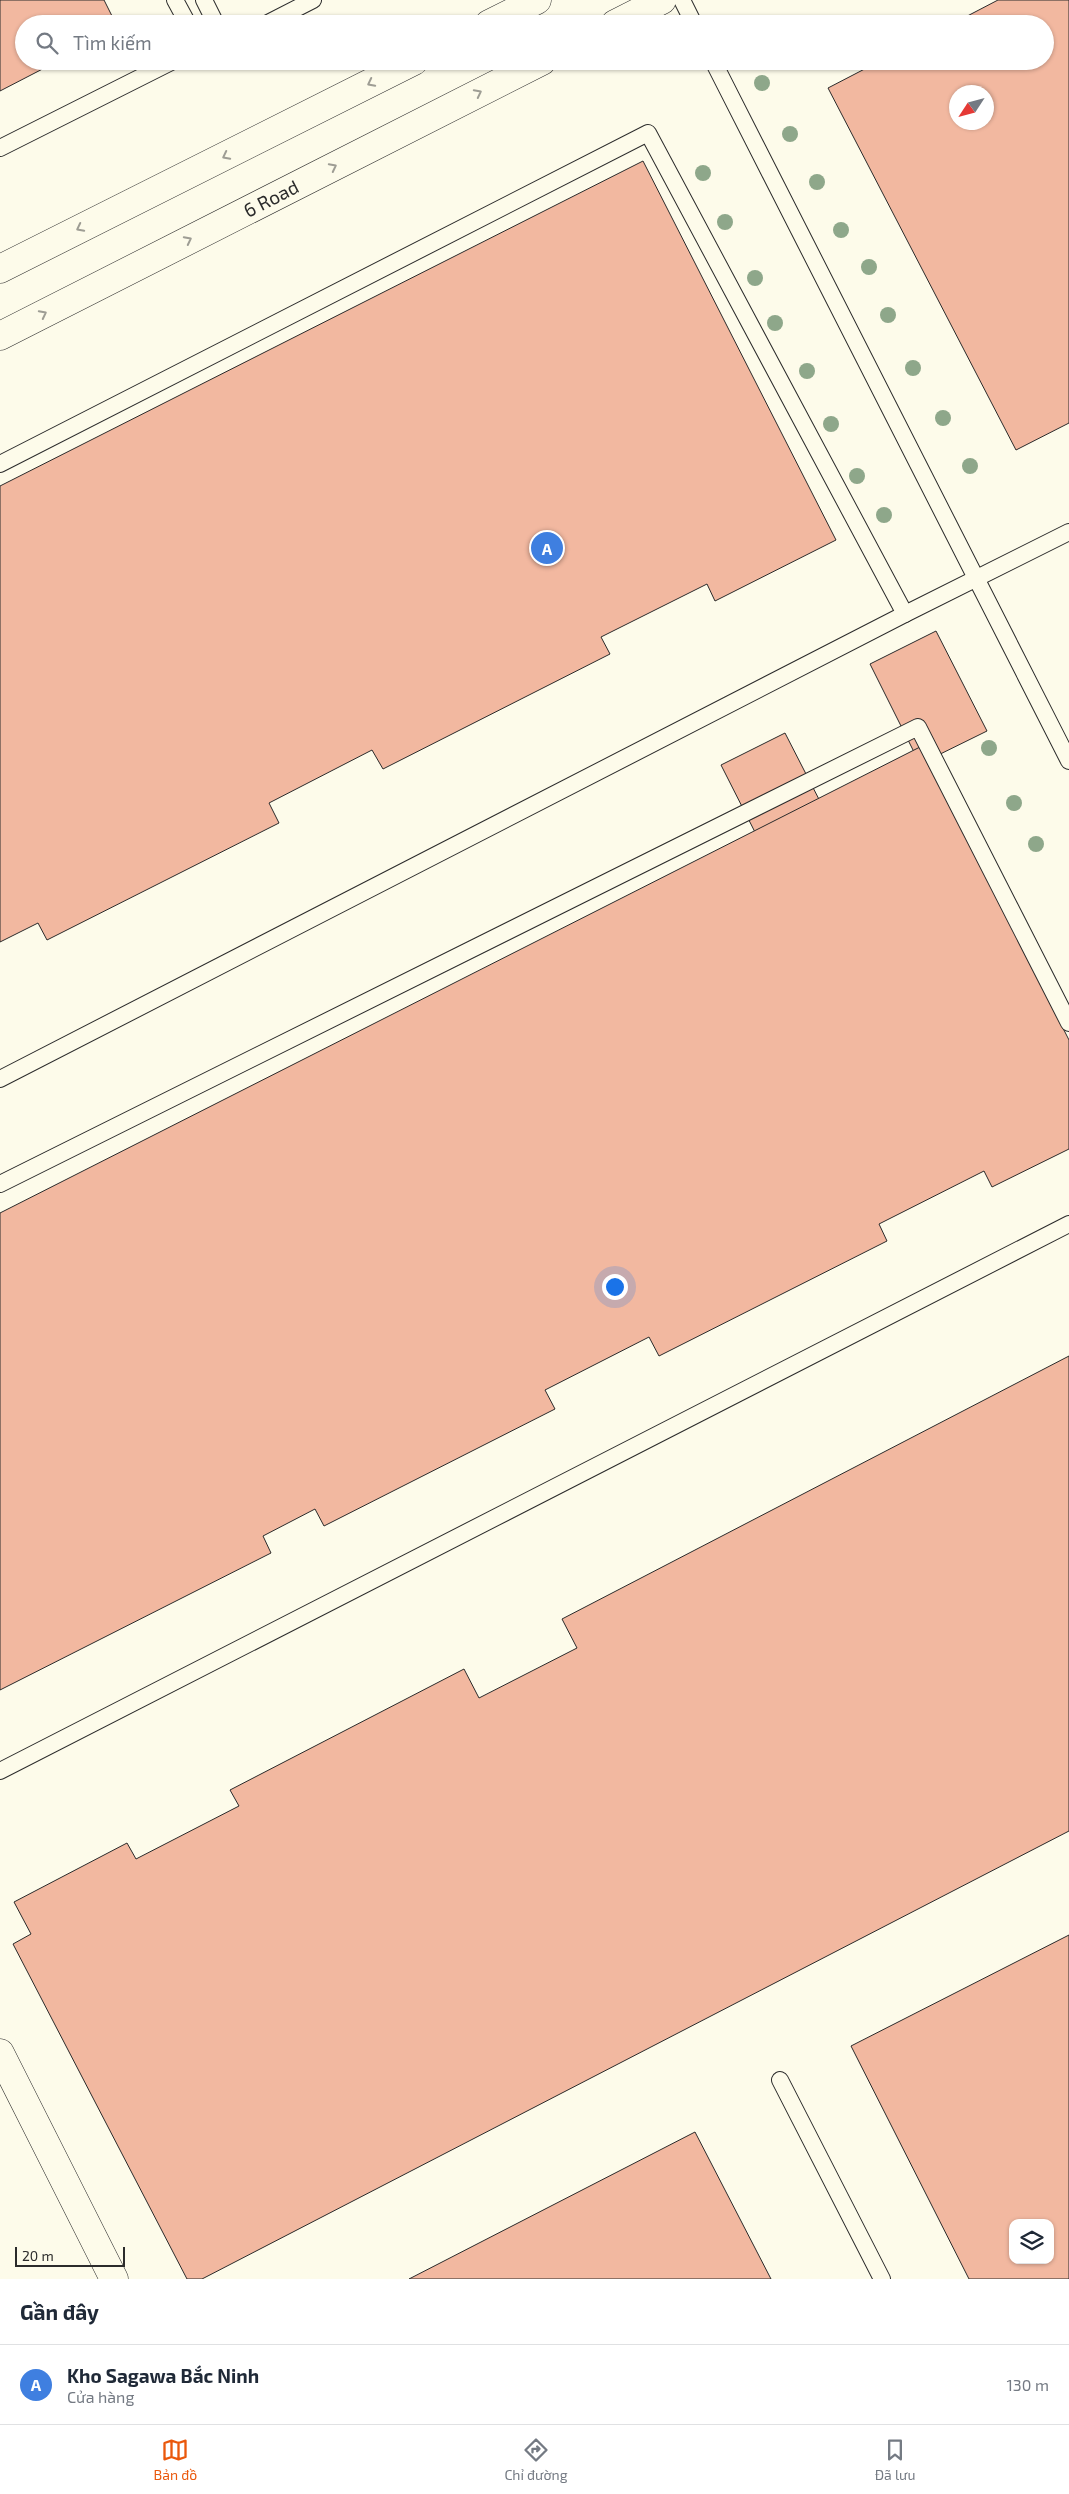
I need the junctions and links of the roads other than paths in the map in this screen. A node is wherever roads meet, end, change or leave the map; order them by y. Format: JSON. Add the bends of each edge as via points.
{"nodes":[{"id":1,"x":175,"y":0,"type":"edge"},
{"id":2,"x":204,"y":0,"type":"edge"},
{"id":3,"x":313,"y":0,"type":"edge"},
{"id":4,"x":537,"y":0,"type":"edge"},
{"id":5,"x":662,"y":0,"type":"edge"},
{"id":6,"x":682,"y":0,"type":"edge"},
{"id":7,"x":183,"y":15,"type":"edge"},
{"id":8,"x":212,"y":15,"type":"edge"},
{"id":9,"x":284,"y":15,"type":"edge"},
{"id":10,"x":508,"y":15,"type":"edge"},
{"id":11,"x":633,"y":15,"type":"edge"},
{"id":12,"x":690,"y":15,"type":"edge"},
{"id":13,"x":155,"y":70,"type":"edge"},
{"id":14,"x":396,"y":70,"type":"edge"},
{"id":15,"x":524,"y":70,"type":"edge"},
{"id":16,"x":718,"y":70,"type":"edge"},
{"id":17,"x":0,"y":148,"type":"edge"},
{"id":18,"x":0,"y":268,"type":"edge"},
{"id":19,"x":0,"y":336,"type":"edge"},
{"id":20,"x":0,"y":464,"type":"edge"},
{"id":21,"x":1069,"y":532,"type":"edge"},
{"id":22,"x":976,"y":578,"type":"junction"},
{"id":23,"x":905,"y":614,"type":"junction"},
{"id":24,"x":1069,"y":761,"type":"edge"},
{"id":25,"x":1069,"y":1023,"type":"edge"},
{"id":26,"x":0,"y":1079,"type":"edge"},
{"id":27,"x":0,"y":1184,"type":"edge"},
{"id":28,"x":1069,"y":1224,"type":"edge"},
{"id":29,"x":0,"y":1771,"type":"edge"},
{"id":30,"x":0,"y":2053,"type":"edge"},
{"id":31,"x":780,"y":2080,"type":"dead end"},
{"id":32,"x":114,"y":2279,"type":"edge"},
{"id":33,"x":882,"y":2279,"type":"edge"}],
"edges":[{"from":1,"to":7,"type":"lane"},
{"from":2,"to":8,"type":"lane"},
{"from":3,"to":9,"type":"lane"},
{"from":4,"to":10,"type":"main road"},
{"from":5,"to":11,"type":"main road"},
{"from":6,"to":12,"type":"lane"},
{"from":13,"to":17,"type":"lane"},
{"from":14,"to":18,"type":"main road","one_way":true},
{"from":19,"to":15,"type":"main road","name":"6 Road","one_way":true},
{"from":16,"to":22,"type":"lane"},
{"from":20,"to":23,"type":"lane","via":[[648,133]]},
{"from":21,"to":22,"type":"lane"},
{"from":22,"to":23,"type":"lane"},
{"from":22,"to":24,"type":"lane"},
{"from":23,"to":26,"type":"lane"},
{"from":25,"to":27,"type":"lane","via":[[918,726]]},
{"from":28,"to":29,"type":"lane"},
{"from":30,"to":32,"type":"main road"},
{"from":31,"to":33,"type":"lane"}]}
